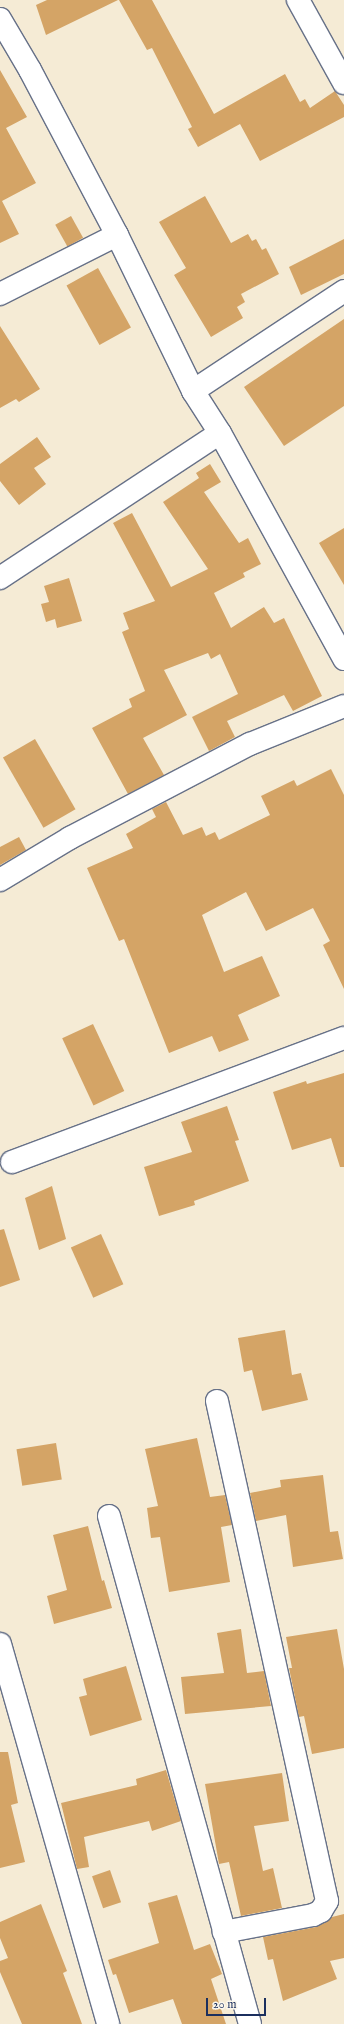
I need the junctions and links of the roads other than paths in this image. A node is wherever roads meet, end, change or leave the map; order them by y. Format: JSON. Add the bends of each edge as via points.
{"nodes":[{"id":1,"x":298,"y":0,"type":"edge"},
{"id":2,"x":0,"y":19,"type":"edge"},
{"id":3,"x":344,"y":83,"type":"edge"},
{"id":4,"x":117,"y":235,"type":"junction"},
{"id":5,"x":344,"y":291,"type":"edge"},
{"id":6,"x":0,"y":294,"type":"edge"},
{"id":7,"x":193,"y":391,"type":"junction"},
{"id":8,"x":220,"y":433,"type":"junction"},
{"id":9,"x":0,"y":578,"type":"edge"},
{"id":10,"x":344,"y":660,"type":"edge"},
{"id":11,"x":344,"y":706,"type":"edge"},
{"id":12,"x":0,"y":880,"type":"edge"},
{"id":13,"x":344,"y":1038,"type":"edge"},
{"id":14,"x":12,"y":1162,"type":"dead end"},
{"id":15,"x":216,"y":1401,"type":"dead end"},
{"id":16,"x":109,"y":1516,"type":"dead end"},
{"id":17,"x":0,"y":1644,"type":"edge"},
{"id":18,"x":224,"y":1932,"type":"junction"},
{"id":19,"x":108,"y":2024,"type":"edge"},
{"id":20,"x":250,"y":2024,"type":"edge"}],
"edges":[{"from":1,"to":3,"type":"street"},
{"from":2,"to":4,"type":"street","via":[[30,70]]},
{"from":4,"to":6,"type":"street"},
{"from":4,"to":7,"type":"street"},
{"from":5,"to":7,"type":"street"},
{"from":7,"to":8,"type":"street"},
{"from":8,"to":9,"type":"street"},
{"from":8,"to":10,"type":"street"},
{"from":11,"to":12,"type":"street","via":[[250,744],[70,838]]},
{"from":13,"to":14,"type":"street"},
{"from":15,"to":18,"type":"street","via":[[326,1901],[321,1911],[313,1915]]},
{"from":16,"to":18,"type":"street"},
{"from":17,"to":19,"type":"street"},
{"from":18,"to":20,"type":"street"}]}
